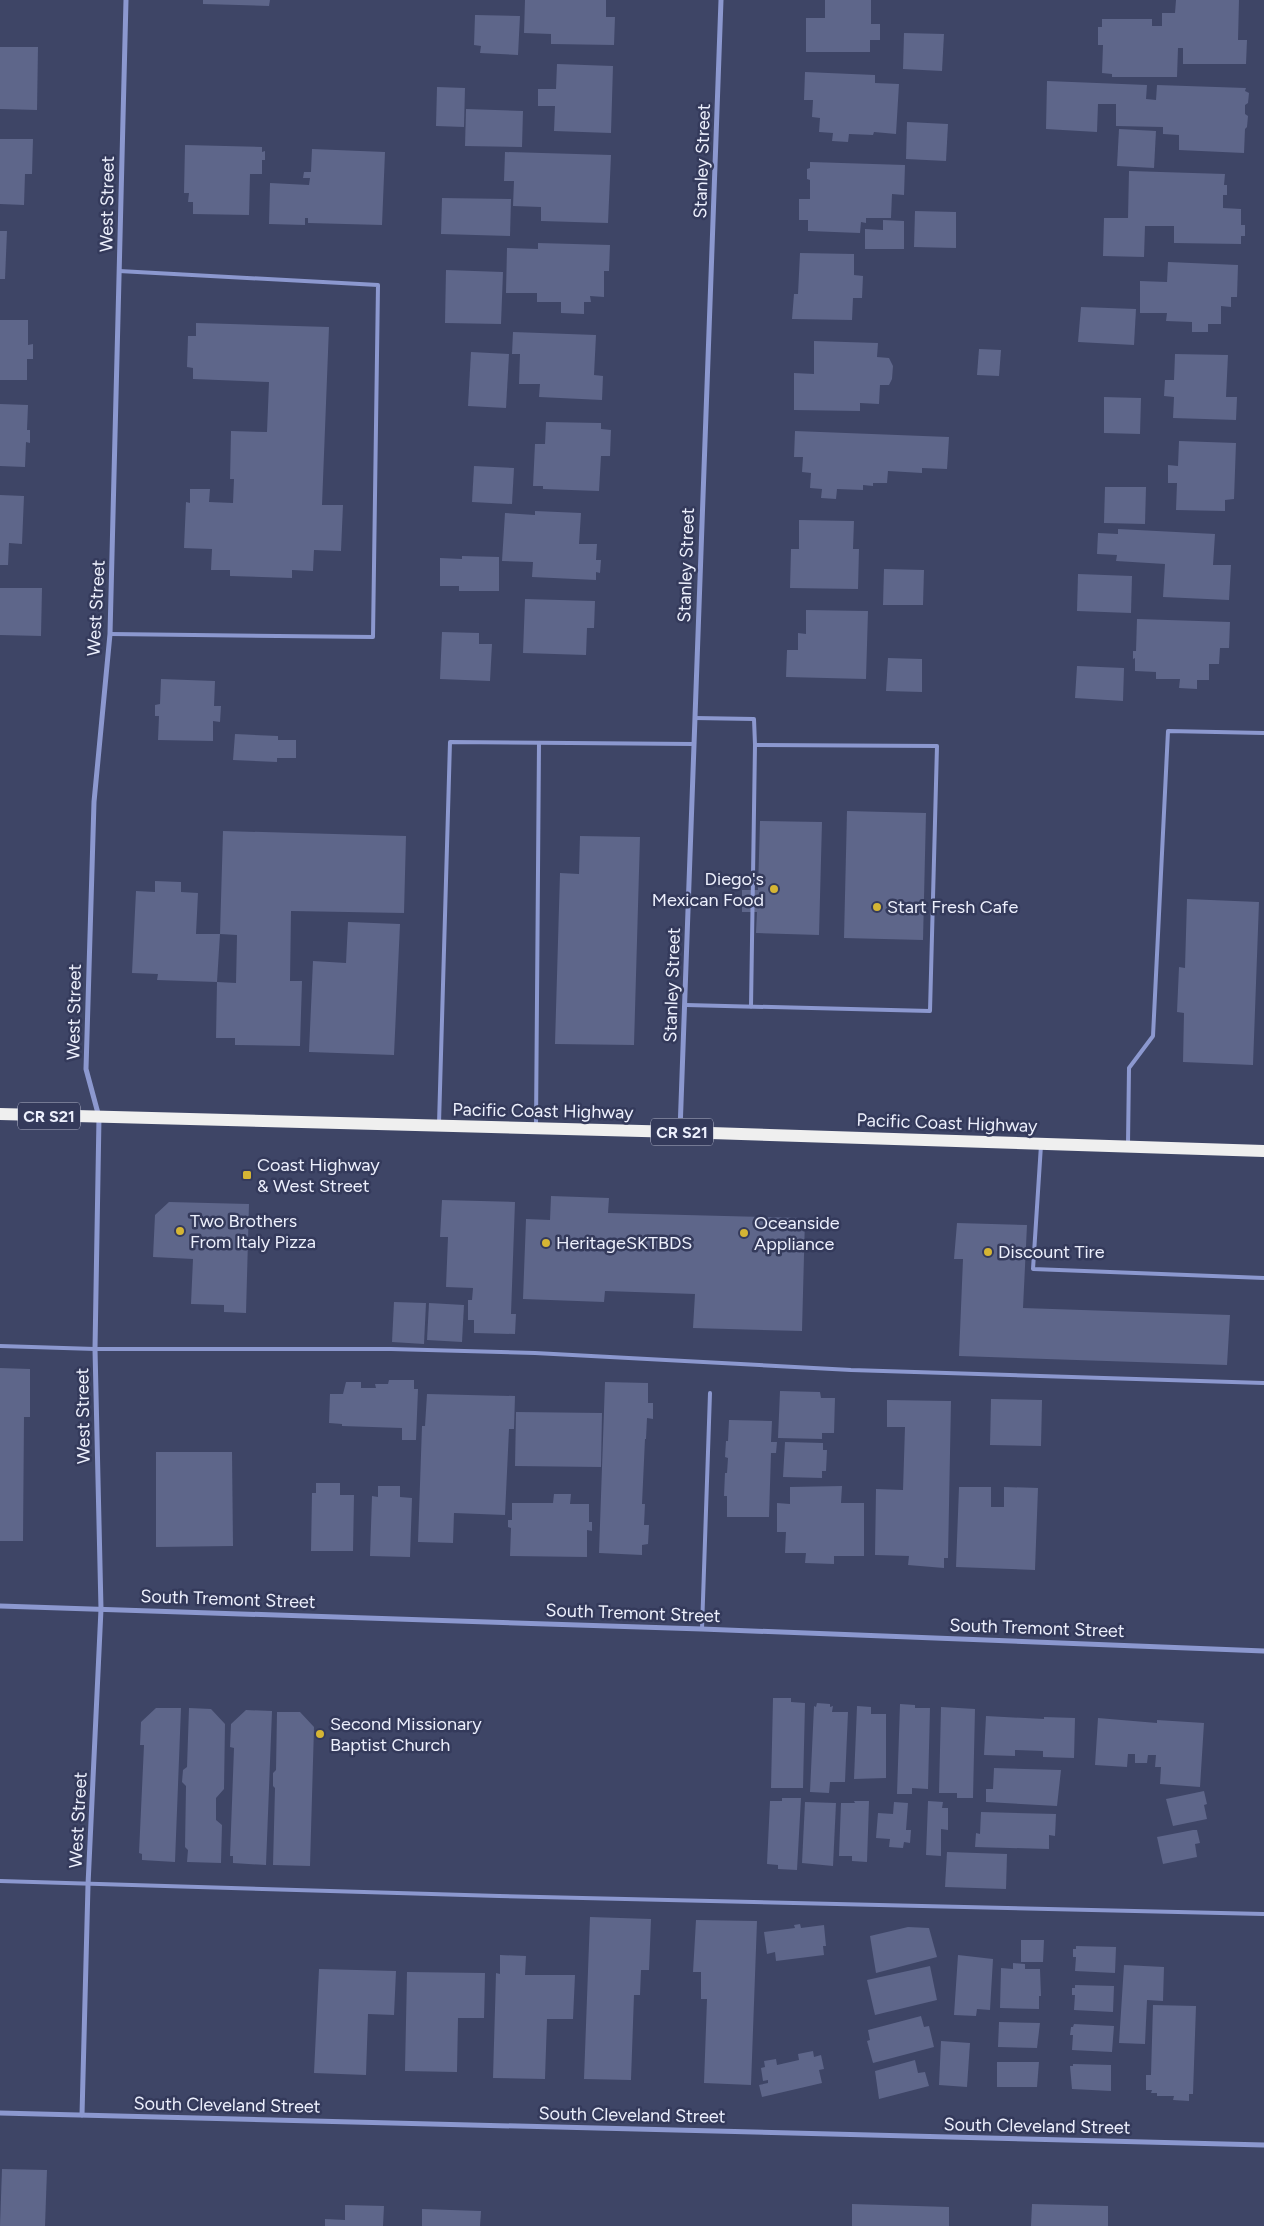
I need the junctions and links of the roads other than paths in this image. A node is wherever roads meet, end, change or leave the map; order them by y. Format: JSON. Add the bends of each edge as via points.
{"nodes":[{"id":1,"x":126,"y":0,"type":"edge"},
{"id":2,"x":721,"y":0,"type":"edge"},
{"id":3,"x":119,"y":271,"type":"junction"},
{"id":4,"x":110,"y":634,"type":"junction"},
{"id":5,"x":695,"y":718,"type":"junction"},
{"id":6,"x":1264,"y":733,"type":"edge"},
{"id":7,"x":539,"y":742,"type":"junction"},
{"id":8,"x":693,"y":744,"type":"junction"},
{"id":9,"x":755,"y":745,"type":"junction"},
{"id":10,"x":686,"y":1005,"type":"junction"},
{"id":11,"x":751,"y":1007,"type":"junction"},
{"id":12,"x":0,"y":1114,"type":"edge"},
{"id":13,"x":99,"y":1117,"type":"junction"},
{"id":14,"x":439,"y":1126,"type":"junction"},
{"id":15,"x":536,"y":1129,"type":"junction"},
{"id":16,"x":680,"y":1132,"type":"junction"},
{"id":17,"x":1041,"y":1144,"type":"junction"},
{"id":18,"x":1128,"y":1146,"type":"junction"},
{"id":19,"x":1264,"y":1151,"type":"edge"},
{"id":20,"x":1264,"y":1278,"type":"edge"},
{"id":21,"x":0,"y":1346,"type":"edge"},
{"id":22,"x":95,"y":1349,"type":"junction"},
{"id":23,"x":1264,"y":1383,"type":"edge"},
{"id":24,"x":710,"y":1394,"type":"dead end"},
{"id":25,"x":0,"y":1606,"type":"edge"},
{"id":26,"x":101,"y":1608,"type":"junction"},
{"id":27,"x":702,"y":1629,"type":"junction"},
{"id":28,"x":1264,"y":1651,"type":"edge"},
{"id":29,"x":0,"y":1881,"type":"edge"},
{"id":30,"x":88,"y":1884,"type":"junction"},
{"id":31,"x":1264,"y":1914,"type":"edge"},
{"id":32,"x":0,"y":2113,"type":"edge"},
{"id":33,"x":82,"y":2115,"type":"junction"},
{"id":34,"x":1264,"y":2146,"type":"edge"}],
"edges":[{"from":1,"to":3,"type":"street","name":"West Street"},
{"from":2,"to":5,"type":"street","name":"Stanley Street"},
{"from":3,"to":4,"type":"street","name":"West Street"},
{"from":3,"to":4,"type":"lane","via":[[378,285],[373,637]]},
{"from":4,"to":13,"type":"street","name":"West Street","via":[[94,802],[86,1069]]},
{"from":5,"to":8,"type":"street","name":"Stanley Street"},
{"from":5,"to":9,"type":"lane","via":[[754,718]]},
{"from":6,"to":18,"type":"lane","via":[[1168,731],[1153,1036],[1129,1068]]},
{"from":7,"to":8,"type":"lane"},
{"from":7,"to":14,"type":"lane","via":[[450,742]]},
{"from":7,"to":15,"type":"lane"},
{"from":8,"to":10,"type":"street","name":"Stanley Street"},
{"from":9,"to":11,"type":"lane"},
{"from":9,"to":11,"type":"lane","via":[[937,746],[930,1011]]},
{"from":10,"to":11,"type":"lane"},
{"from":10,"to":16,"type":"street","name":"Stanley Street"},
{"from":12,"to":13,"type":"main road","name":"Pacific Coast Highway","number":"CR S21"},
{"from":13,"to":14,"type":"main road","name":"Pacific Coast Highway","number":"CR S21"},
{"from":13,"to":22,"type":"street","name":"West Street"},
{"from":14,"to":15,"type":"main road","name":"Pacific Coast Highway","number":"CR S21"},
{"from":15,"to":16,"type":"main road","name":"Pacific Coast Highway","number":"CR S21"},
{"from":16,"to":17,"type":"main road","name":"Pacific Coast Highway","number":"CR S21"},
{"from":17,"to":18,"type":"main road","name":"Pacific Coast Highway","number":"CR S21"},
{"from":17,"to":20,"type":"lane","via":[[1033,1269]]},
{"from":18,"to":19,"type":"main road","name":"Pacific Coast Highway","number":"CR S21"},
{"from":21,"to":22,"type":"lane"},
{"from":22,"to":23,"type":"lane","via":[[391,1349],[850,1370]]},
{"from":22,"to":26,"type":"street","name":"West Street"},
{"from":24,"to":27,"type":"lane"},
{"from":25,"to":26,"type":"street","name":"South Tremont Street"},
{"from":26,"to":27,"type":"street","name":"South Tremont Street"},
{"from":26,"to":30,"type":"street","name":"West Street"},
{"from":27,"to":28,"type":"street","name":"South Tremont Street"},
{"from":29,"to":30,"type":"lane"},
{"from":30,"to":31,"type":"lane"},
{"from":30,"to":33,"type":"street","name":"West Street"},
{"from":32,"to":33,"type":"street","name":"South Cleveland Street"},
{"from":33,"to":34,"type":"street","name":"South Cleveland Street"}]}
